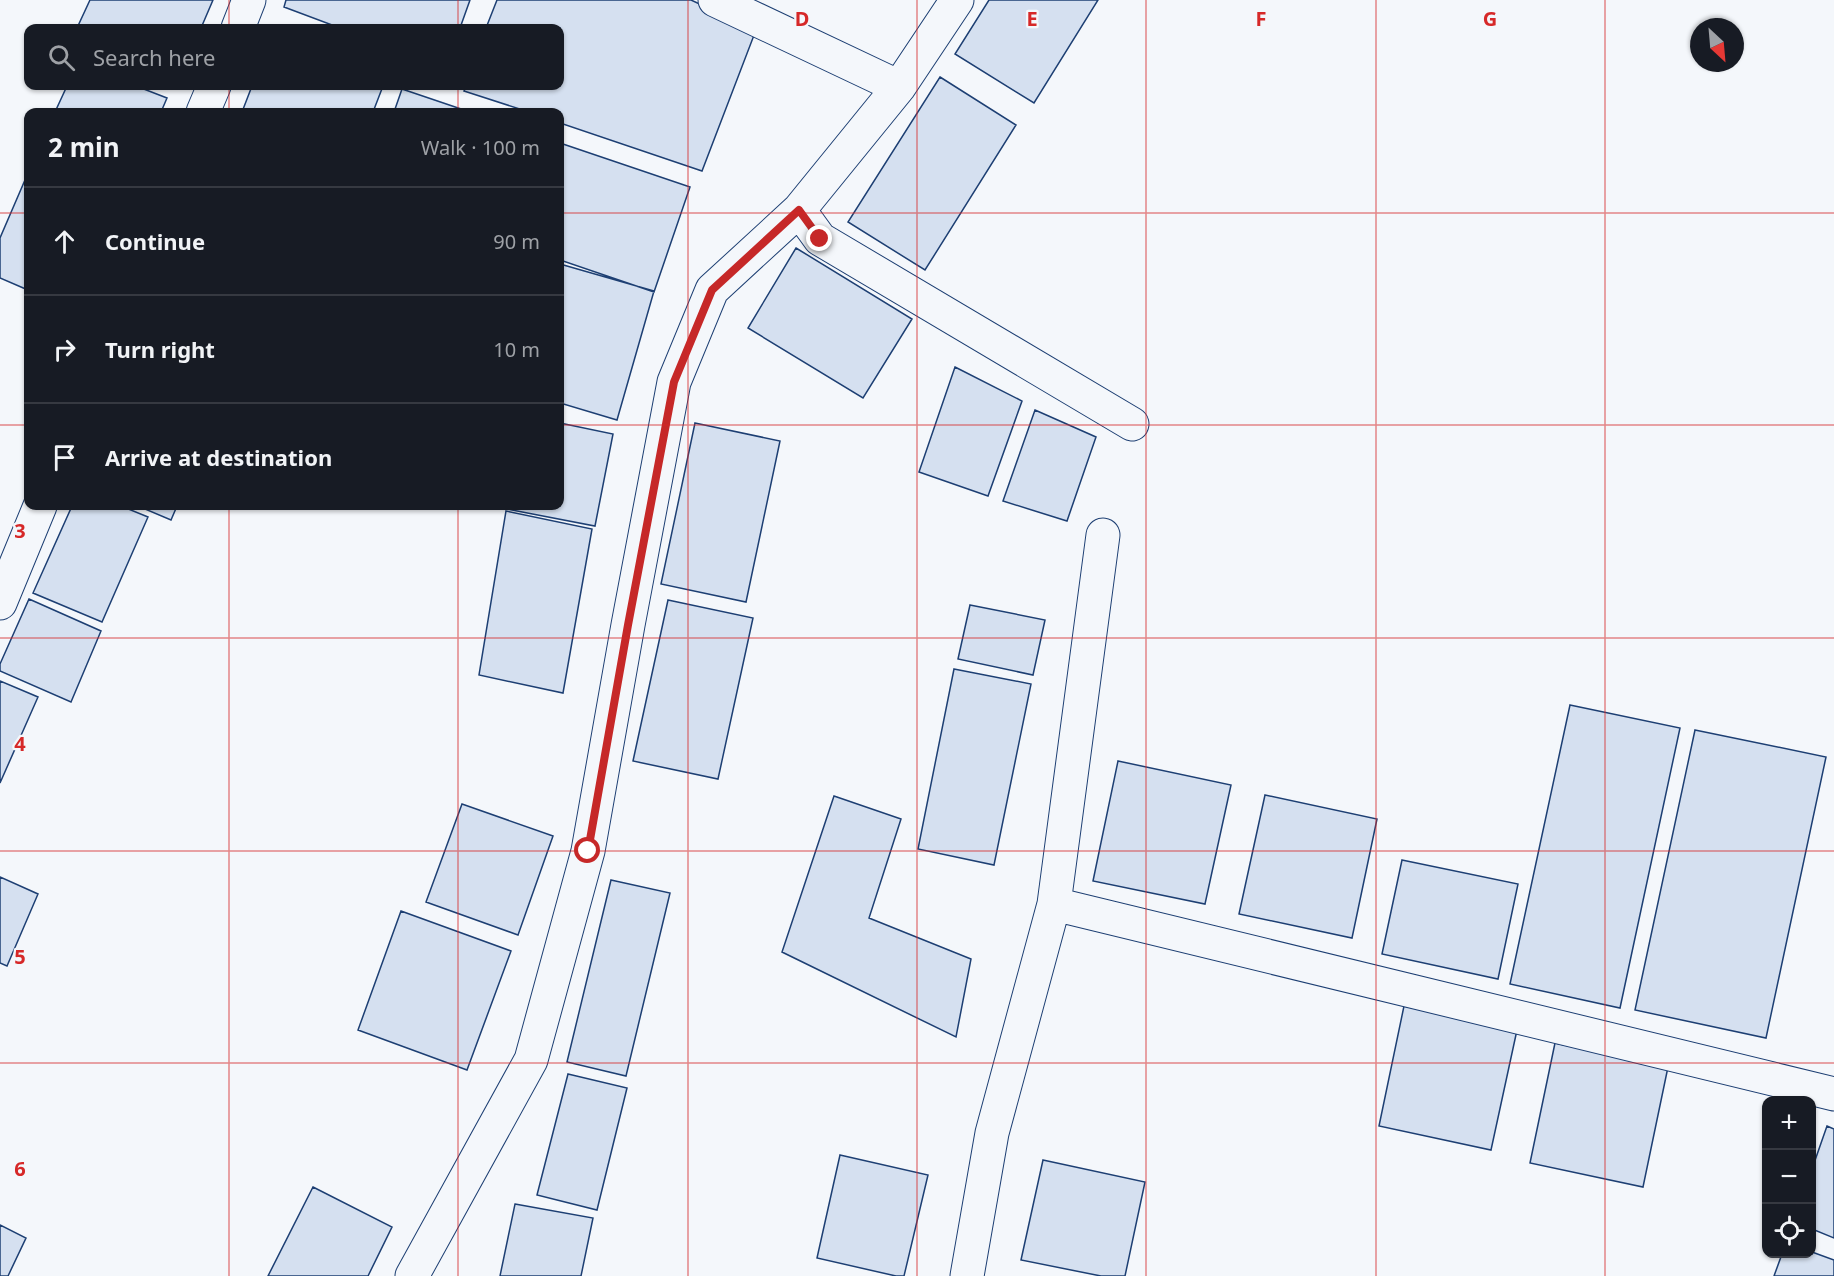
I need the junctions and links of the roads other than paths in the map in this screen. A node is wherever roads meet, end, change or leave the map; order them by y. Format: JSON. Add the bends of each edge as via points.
{"nodes":[{"id":1,"x":249,"y":0,"type":"edge"},
{"id":2,"x":715,"y":0,"type":"edge"},
{"id":3,"x":957,"y":0,"type":"edge"},
{"id":4,"x":239,"y":24,"type":"edge"},
{"id":5,"x":899,"y":87,"type":"junction"},
{"id":6,"x":212,"y":90,"type":"edge"},
{"id":7,"x":205,"y":108,"type":"edge"},
{"id":8,"x":799,"y":210,"type":"junction"},
{"id":9,"x":1132,"y":424,"type":"dead end"},
{"id":10,"x":38,"y":510,"type":"edge"},
{"id":11,"x":1103,"y":535,"type":"dead end"},
{"id":12,"x":0,"y":603,"type":"edge"},
{"id":13,"x":1054,"y":904,"type":"junction"},
{"id":14,"x":1834,"y":1094,"type":"edge"},
{"id":15,"x":412,"y":1276,"type":"edge"},
{"id":16,"x":967,"y":1276,"type":"edge"}],
"edges":[{"from":1,"to":4,"type":"street"},
{"from":2,"to":5,"type":"street"},
{"from":3,"to":5,"type":"street"},
{"from":5,"to":8,"type":"street"},
{"from":6,"to":7,"type":"street"},
{"from":8,"to":9,"type":"street","via":[[820,239]]},
{"from":8,"to":15,"type":"street","via":[[712,290],[674,382],[588,851],[531,1060]]},
{"from":10,"to":12,"type":"street"},
{"from":11,"to":13,"type":"street"},
{"from":13,"to":14,"type":"street"},
{"from":13,"to":16,"type":"street","via":[[992,1133]]}]}
